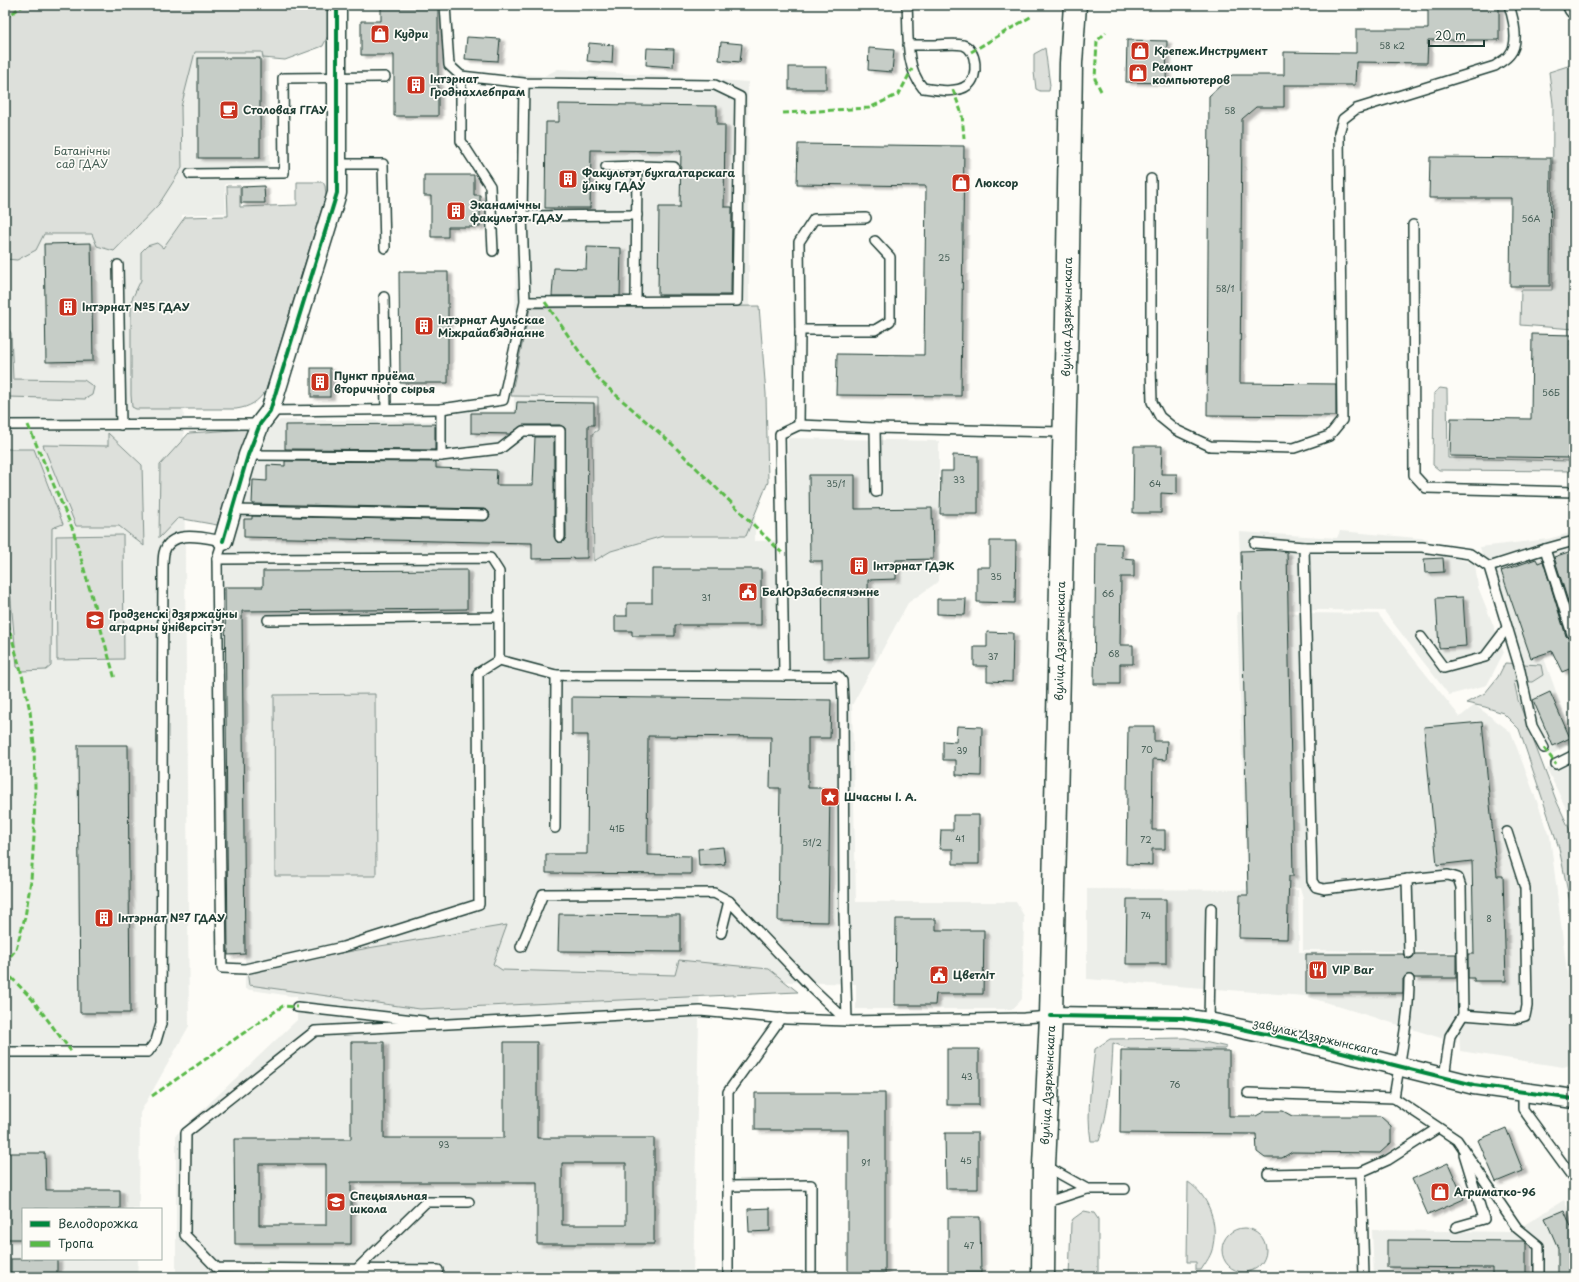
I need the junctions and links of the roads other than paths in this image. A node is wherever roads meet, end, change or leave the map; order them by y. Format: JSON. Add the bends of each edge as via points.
{"nodes":[{"id":1,"x":337,"y":5,"type":"edge"},
{"id":2,"x":445,"y":5,"type":"edge"},
{"id":3,"x":907,"y":5,"type":"edge"},
{"id":4,"x":1075,"y":5,"type":"edge"},
{"id":5,"x":1509,"y":5,"type":"edge"},
{"id":6,"x":908,"y":45,"type":"junction"},
{"id":7,"x":461,"y":76,"type":"junction"},
{"id":8,"x":337,"y":77,"type":"junction"},
{"id":9,"x":385,"y":77,"type":"dead end"},
{"id":10,"x":524,"y":83,"type":"junction"},
{"id":11,"x":337,"y":164,"type":"junction"},
{"id":12,"x":637,"y":166,"type":"junction"},
{"id":13,"x":606,"y":167,"type":"dead end"},
{"id":14,"x":674,"y":167,"type":"dead end"},
{"id":15,"x":190,"y":174,"type":"dead end"},
{"id":16,"x":1151,"y":179,"type":"dead end"},
{"id":17,"x":637,"y":215,"type":"junction"},
{"id":18,"x":522,"y":216,"type":"junction"},
{"id":19,"x":866,"y":218,"type":"dead end"},
{"id":20,"x":1413,"y":225,"type":"dead end"},
{"id":21,"x":875,"y":241,"type":"dead end"},
{"id":22,"x":385,"y":248,"type":"dead end"},
{"id":23,"x":493,"y":251,"type":"dead end"},
{"id":24,"x":118,"y":265,"type":"dead end"},
{"id":25,"x":384,"y":297,"type":"dead end"},
{"id":26,"x":636,"y":301,"type":"junction"},
{"id":27,"x":525,"y":302,"type":"junction"},
{"id":28,"x":800,"y":330,"type":"junction"},
{"id":29,"x":441,"y":408,"type":"junction"},
{"id":30,"x":386,"y":409,"type":"junction"},
{"id":31,"x":265,"y":417,"type":"junction"},
{"id":32,"x":5,"y":425,"type":"edge"},
{"id":33,"x":121,"y":425,"type":"junction"},
{"id":34,"x":799,"y":425,"type":"junction"},
{"id":35,"x":875,"y":428,"type":"junction"},
{"id":36,"x":1064,"y":432,"type":"junction"},
{"id":37,"x":248,"y":455,"type":"junction"},
{"id":38,"x":441,"y":456,"type":"junction"},
{"id":39,"x":876,"y":492,"type":"dead end"},
{"id":40,"x":1574,"y":492,"type":"edge"},
{"id":41,"x":232,"y":510,"type":"junction"},
{"id":42,"x":484,"y":515,"type":"dead end"},
{"id":43,"x":560,"y":537,"type":"dead end"},
{"id":44,"x":223,"y":541,"type":"junction"},
{"id":45,"x":1574,"y":541,"type":"edge"},
{"id":46,"x":1255,"y":543,"type":"dead end"},
{"id":47,"x":1304,"y":547,"type":"junction"},
{"id":48,"x":1545,"y":549,"type":"junction"},
{"id":49,"x":217,"y":559,"type":"junction"},
{"id":50,"x":1489,"y":567,"type":"junction"},
{"id":51,"x":499,"y":616,"type":"junction"},
{"id":52,"x":268,"y":620,"type":"dead end"},
{"id":53,"x":1507,"y":628,"type":"junction"},
{"id":54,"x":1572,"y":634,"type":"dead end"},
{"id":55,"x":1421,"y":637,"type":"dead end"},
{"id":56,"x":499,"y":660,"type":"junction"},
{"id":57,"x":556,"y":675,"type":"junction"},
{"id":58,"x":784,"y":676,"type":"junction"},
{"id":59,"x":1544,"y":748,"type":"dead end"},
{"id":60,"x":1574,"y":755,"type":"edge"},
{"id":61,"x":1556,"y":764,"type":"dead end"},
{"id":62,"x":555,"y":828,"type":"dead end"},
{"id":63,"x":1507,"y":832,"type":"dead end"},
{"id":64,"x":1407,"y":879,"type":"junction"},
{"id":65,"x":729,"y":901,"type":"junction"},
{"id":66,"x":1211,"y":908,"type":"dead end"},
{"id":67,"x":721,"y":933,"type":"dead end"},
{"id":68,"x":521,"y":947,"type":"dead end"},
{"id":69,"x":1408,"y":953,"type":"dead end"},
{"id":70,"x":1409,"y":980,"type":"dead end"},
{"id":71,"x":297,"y":1006,"type":"dead end"},
{"id":72,"x":1463,"y":1015,"type":"junction"},
{"id":73,"x":1051,"y":1016,"type":"junction"},
{"id":74,"x":781,"y":1018,"type":"junction"},
{"id":75,"x":847,"y":1021,"type":"junction"},
{"id":76,"x":1209,"y":1022,"type":"junction"},
{"id":77,"x":450,"y":1024,"type":"junction"},
{"id":78,"x":6,"y":1052,"type":"dead end"},
{"id":79,"x":1400,"y":1066,"type":"junction"},
{"id":80,"x":1444,"y":1077,"type":"junction"},
{"id":81,"x":1523,"y":1092,"type":"junction"},
{"id":82,"x":1248,"y":1093,"type":"dead end"},
{"id":83,"x":1394,"y":1098,"type":"junction"},
{"id":84,"x":1574,"y":1100,"type":"edge"},
{"id":85,"x":1438,"y":1128,"type":"junction"},
{"id":86,"x":1461,"y":1146,"type":"junction"},
{"id":87,"x":1044,"y":1165,"type":"junction"},
{"id":88,"x":1361,"y":1172,"type":"junction"},
{"id":89,"x":1268,"y":1174,"type":"dead end"},
{"id":90,"x":1574,"y":1179,"type":"edge"},
{"id":91,"x":729,"y":1186,"type":"junction"},
{"id":92,"x":1087,"y":1189,"type":"junction"},
{"id":93,"x":1125,"y":1189,"type":"dead end"},
{"id":94,"x":469,"y":1202,"type":"dead end"},
{"id":95,"x":1044,"y":1203,"type":"junction"},
{"id":96,"x":1456,"y":1227,"type":"dead end"},
{"id":97,"x":356,"y":1270,"type":"junction"},
{"id":98,"x":438,"y":1270,"type":"dead end"},
{"id":99,"x":811,"y":1270,"type":"dead end"},
{"id":100,"x":728,"y":1277,"type":"edge"},
{"id":101,"x":1043,"y":1277,"type":"edge"},
{"id":102,"x":1364,"y":1277,"type":"edge"},
{"id":103,"x":1539,"y":1277,"type":"edge"}],
"edges":[{"from":1,"to":8,"type":"street"},
{"from":2,"to":7,"type":"lane","via":[[449,65]]},
{"from":3,"to":6,"type":"lane"},
{"from":4,"to":36,"type":"main road","name":"вуліца Дзяржынскага","via":[[1071,63]]},
{"from":5,"to":16,"type":"lane","via":[[1516,37],[1511,54],[1495,66],[1356,109],[1343,119],[1339,133],[1342,420],[1329,436],[1294,448],[1210,446],[1176,430],[1160,417],[1152,402]]},
{"from":6,"to":6,"type":"lane","via":[[912,69],[917,82],[923,88],[960,88],[968,85],[973,78],[974,59],[965,46]]},
{"from":7,"to":10,"type":"lane"},
{"from":7,"to":23,"type":"lane","via":[[461,141],[490,186]]},
{"from":8,"to":9,"type":"lane"},
{"from":8,"to":11,"type":"street"},
{"from":8,"to":15,"type":"lane","via":[[283,78],[284,173]]},
{"from":10,"to":18,"type":"lane"},
{"from":10,"to":26,"type":"lane","via":[[715,85],[740,97],[737,301]]},
{"from":11,"to":22,"type":"lane","via":[[383,164]]},
{"from":11,"to":31,"type":"street","via":[[337,193]]},
{"from":12,"to":13,"type":"lane"},
{"from":12,"to":14,"type":"lane"},
{"from":12,"to":17,"type":"lane"},
{"from":17,"to":18,"type":"lane"},
{"from":17,"to":26,"type":"lane"},
{"from":18,"to":27,"type":"lane"},
{"from":19,"to":28,"type":"lane","via":[[814,219],[799,242]]},
{"from":20,"to":40,"type":"lane","via":[[1414,475],[1426,488]]},
{"from":21,"to":28,"type":"lane","via":[[890,257],[890,321],[875,330]]},
{"from":24,"to":33,"type":"lane"},
{"from":25,"to":30,"type":"lane"},
{"from":26,"to":27,"type":"lane"},
{"from":27,"to":29,"type":"lane","via":[[503,400]]},
{"from":28,"to":34,"type":"lane"},
{"from":29,"to":30,"type":"lane"},
{"from":29,"to":38,"type":"lane"},
{"from":30,"to":31,"type":"lane"},
{"from":31,"to":33,"type":"lane"},
{"from":31,"to":37,"type":"street"},
{"from":32,"to":33,"type":"lane"},
{"from":34,"to":35,"type":"lane"},
{"from":34,"to":58,"type":"lane","via":[[780,434]]},
{"from":35,"to":36,"type":"lane"},
{"from":35,"to":39,"type":"lane"},
{"from":36,"to":73,"type":"main road","name":"вуліца Дзяржынскага"},
{"from":37,"to":38,"type":"lane"},
{"from":37,"to":41,"type":"street"},
{"from":38,"to":43,"type":"lane","via":[[500,449],[524,431],[560,431]]},
{"from":41,"to":42,"type":"lane"},
{"from":41,"to":44,"type":"street"},
{"from":44,"to":49,"type":"lane"},
{"from":44,"to":78,"type":"lane","via":[[193,536],[182,537],[174,540],[164,552],[161,1024],[156,1041],[148,1052]]},
{"from":45,"to":48,"type":"lane"},
{"from":46,"to":47,"type":"lane"},
{"from":47,"to":50,"type":"lane","via":[[1422,548],[1470,554]]},
{"from":47,"to":64,"type":"lane","via":[[1312,881],[1316,887],[1324,889]]},
{"from":48,"to":50,"type":"lane"},
{"from":48,"to":54,"type":"lane"},
{"from":49,"to":51,"type":"lane","via":[[490,558],[499,572]]},
{"from":49,"to":56,"type":"lane","via":[[222,968],[244,969],[343,947],[478,904],[478,673]]},
{"from":50,"to":53,"type":"lane"},
{"from":51,"to":52,"type":"lane"},
{"from":51,"to":56,"type":"lane"},
{"from":53,"to":55,"type":"lane","via":[[1485,656],[1444,668]]},
{"from":53,"to":59,"type":"lane","via":[[1519,666],[1532,726]]},
{"from":56,"to":57,"type":"lane"},
{"from":57,"to":58,"type":"lane"},
{"from":57,"to":62,"type":"lane"},
{"from":58,"to":75,"type":"lane","via":[[838,676],[842,681]]},
{"from":60,"to":61,"type":"lane"},
{"from":63,"to":72,"type":"lane","via":[[1524,888],[1527,1006],[1524,1016],[1515,1019]]},
{"from":64,"to":69,"type":"lane"},
{"from":64,"to":72,"type":"lane","via":[[1448,875],[1458,878],[1461,886]]},
{"from":65,"to":67,"type":"lane"},
{"from":65,"to":68,"type":"lane","via":[[714,893],[542,894]]},
{"from":65,"to":75,"type":"lane"},
{"from":66,"to":76,"type":"lane"},
{"from":70,"to":79,"type":"lane"},
{"from":71,"to":77,"type":"lane"},
{"from":72,"to":80,"type":"lane","via":[[1450,1036]]},
{"from":73,"to":75,"type":"lane"},
{"from":73,"to":76,"type":"street","name":"завулак Дзяржынскага","via":[[1182,1018]]},
{"from":73,"to":87,"type":"main road","name":"вуліца Дзяржынскага"},
{"from":74,"to":75,"type":"lane"},
{"from":74,"to":77,"type":"lane","via":[[700,1011]]},
{"from":74,"to":91,"type":"lane","via":[[728,1092]]},
{"from":76,"to":79,"type":"street","name":"завулак Дзяржынскага"},
{"from":77,"to":97,"type":"lane","via":[[315,1031],[186,1133],[185,1235],[217,1268]]},
{"from":79,"to":80,"type":"street","name":"завулак Дзяржынскага"},
{"from":79,"to":83,"type":"lane"},
{"from":80,"to":81,"type":"street","name":"завулак Дзяржынскага","via":[[1474,1085]]},
{"from":81,"to":84,"type":"street","name":"завулак Дзяржынскага"},
{"from":81,"to":90,"type":"lane","via":[[1523,1109]]},
{"from":82,"to":83,"type":"lane"},
{"from":83,"to":85,"type":"lane"},
{"from":85,"to":86,"type":"lane","via":[[1457,1140]]},
{"from":85,"to":88,"type":"lane","via":[[1388,1160]]},
{"from":86,"to":96,"type":"lane","via":[[1484,1218]]},
{"from":86,"to":103,"type":"lane","via":[[1517,1228],[1539,1246]]},
{"from":87,"to":92,"type":"lane"},
{"from":87,"to":95,"type":"main road","name":"вуліца Дзяржынскага"},
{"from":88,"to":89,"type":"lane"},
{"from":88,"to":102,"type":"lane"},
{"from":91,"to":99,"type":"lane","via":[[812,1185]]},
{"from":91,"to":100,"type":"lane"},
{"from":92,"to":93,"type":"lane"},
{"from":92,"to":95,"type":"lane"},
{"from":94,"to":97,"type":"lane","via":[[426,1202]]},
{"from":95,"to":101,"type":"main road","name":"вуліца Дзяржынскага"},
{"from":97,"to":98,"type":"lane"}]}
